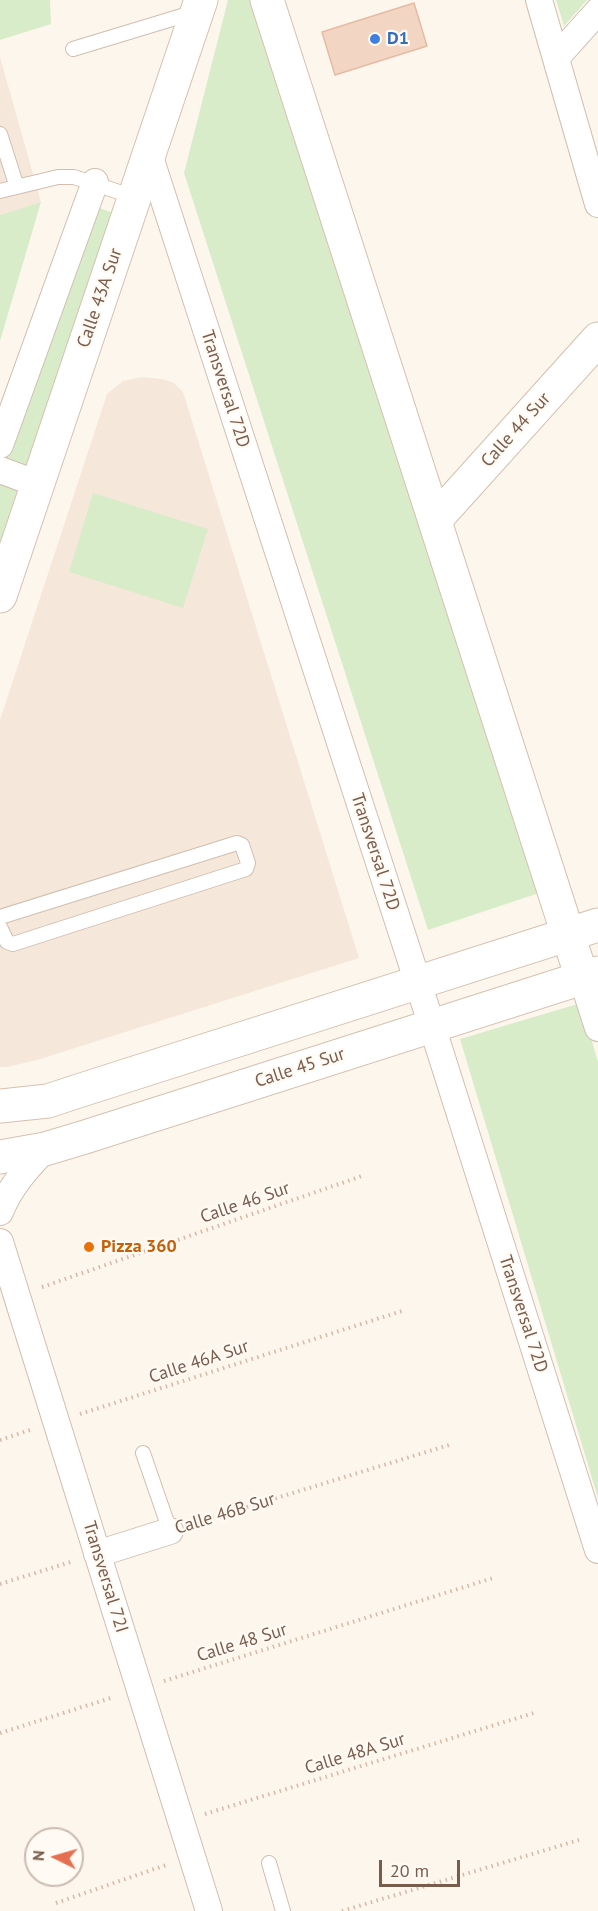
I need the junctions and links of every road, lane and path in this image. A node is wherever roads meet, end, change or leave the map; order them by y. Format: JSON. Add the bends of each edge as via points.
{"nodes":[{"id":1,"x":267,"y":0,"type":"edge"},
{"id":2,"x":539,"y":0,"type":"edge"},
{"id":3,"x":199,"y":6,"type":"edge"},
{"id":4,"x":598,"y":11,"type":"edge"},
{"id":5,"x":73,"y":49,"type":"dead end"},
{"id":6,"x":556,"y":58,"type":"junction"},
{"id":7,"x":0,"y":134,"type":"edge"},
{"id":8,"x":149,"y":154,"type":"junction"},
{"id":9,"x":95,"y":182,"type":"junction"},
{"id":10,"x":16,"y":187,"type":"junction"},
{"id":11,"x":0,"y":191,"type":"edge"},
{"id":12,"x":134,"y":197,"type":"junction"},
{"id":13,"x":598,"y":204,"type":"edge"},
{"id":14,"x":598,"y":339,"type":"edge"},
{"id":15,"x":0,"y":445,"type":"edge"},
{"id":16,"x":0,"y":470,"type":"edge"},
{"id":17,"x":38,"y":484,"type":"junction"},
{"id":18,"x":435,"y":520,"type":"junction"},
{"id":19,"x":0,"y":596,"type":"edge"},
{"id":20,"x":0,"y":917,"type":"edge"},
{"id":21,"x":0,"y":927,"type":"edge"},
{"id":22,"x":583,"y":930,"type":"edge"},
{"id":23,"x":590,"y":975,"type":"edge"},
{"id":24,"x":418,"y":983,"type":"junction"},
{"id":25,"x":432,"y":1026,"type":"junction"},
{"id":26,"x":598,"y":1028,"type":"edge"},
{"id":27,"x":0,"y":1106,"type":"edge"},
{"id":28,"x":45,"y":1149,"type":"junction"},
{"id":29,"x":0,"y":1157,"type":"edge"},
{"id":30,"x":362,"y":1176,"type":"dead end"},
{"id":31,"x":0,"y":1212,"type":"edge"},
{"id":32,"x":0,"y":1242,"type":"edge"},
{"id":33,"x":17,"y":1296,"type":"junction"},
{"id":34,"x":405,"y":1310,"type":"dead end"},
{"id":35,"x":56,"y":1422,"type":"junction"},
{"id":36,"x":0,"y":1440,"type":"edge"},
{"id":37,"x":449,"y":1445,"type":"dead end"},
{"id":38,"x":143,"y":1453,"type":"dead end"},
{"id":39,"x":170,"y":1531,"type":"junction"},
{"id":40,"x":598,"y":1550,"type":"edge"},
{"id":41,"x":97,"y":1554,"type":"junction"},
{"id":42,"x":493,"y":1578,"type":"dead end"},
{"id":43,"x":0,"y":1584,"type":"edge"},
{"id":44,"x":140,"y":1689,"type":"junction"},
{"id":45,"x":537,"y":1712,"type":"dead end"},
{"id":46,"x":0,"y":1733,"type":"edge"},
{"id":47,"x":182,"y":1822,"type":"junction"},
{"id":48,"x":579,"y":1840,"type":"dead end"},
{"id":49,"x":192,"y":1856,"type":"junction"},
{"id":50,"x":269,"y":1863,"type":"dead end"},
{"id":51,"x":56,"y":1903,"type":"dead end"},
{"id":52,"x":209,"y":1911,"type":"edge"},
{"id":53,"x":283,"y":1911,"type":"edge"},
{"id":54,"x":342,"y":1911,"type":"edge"}],
"edges":[{"from":1,"to":18,"type":"street"},
{"from":2,"to":6,"type":"street"},
{"from":3,"to":5,"type":"lane"},
{"from":3,"to":8,"type":"street","name":"Calle 43A Sur"},
{"from":4,"to":6,"type":"street"},
{"from":6,"to":13,"type":"street"},
{"from":7,"to":10,"type":"lane"},
{"from":8,"to":12,"type":"street","name":"Calle 43A Sur"},
{"from":8,"to":24,"type":"street","name":"Transversal 72D"},
{"from":9,"to":10,"type":"lane","via":[[58,177]]},
{"from":9,"to":12,"type":"lane"},
{"from":9,"to":15,"type":"street"},
{"from":10,"to":11,"type":"lane"},
{"from":12,"to":17,"type":"street","name":"Calle 43A Sur"},
{"from":14,"to":18,"type":"street","name":"Calle 44 Sur"},
{"from":16,"to":17,"type":"street"},
{"from":17,"to":19,"type":"street","name":"Calle 43A Sur"},
{"from":18,"to":22,"type":"street"},
{"from":20,"to":21,"type":"lane","via":[[237,843],[242,845],[248,863],[246,870],[13,944],[7,942]]},
{"from":22,"to":23,"type":"street"},
{"from":22,"to":24,"type":"street"},
{"from":23,"to":25,"type":"street","name":"Calle 45 Sur"},
{"from":23,"to":26,"type":"street"},
{"from":24,"to":25,"type":"street","name":"Transversal 72D"},
{"from":24,"to":27,"type":"street","via":[[48,1101]]},
{"from":25,"to":28,"type":"street","name":"Calle 45 Sur"},
{"from":25,"to":40,"type":"street","name":"Transversal 72D"},
{"from":28,"to":29,"type":"street","name":"Calle 45 Sur"},
{"from":28,"to":31,"type":"street","via":[[7,1194]]},
{"from":30,"to":33,"type":"path","name":"Calle 46 Sur"},
{"from":32,"to":33,"type":"street","name":"Transversal 72I"},
{"from":33,"to":35,"type":"street","name":"Transversal 72I"},
{"from":34,"to":35,"type":"path","name":"Calle 46A Sur"},
{"from":35,"to":36,"type":"path","name":"Calle 46A Sur"},
{"from":35,"to":41,"type":"street","name":"Transversal 72I"},
{"from":37,"to":39,"type":"path","name":"Calle 46B Sur"},
{"from":38,"to":39,"type":"lane"},
{"from":39,"to":41,"type":"street","name":"Calle 46B Sur"},
{"from":41,"to":43,"type":"path"},
{"from":41,"to":44,"type":"street","name":"Transversal 72I"},
{"from":42,"to":44,"type":"path","name":"Calle 48 Sur"},
{"from":44,"to":46,"type":"path","name":"Calle 48 Sur"},
{"from":44,"to":47,"type":"street","name":"Transversal 72I"},
{"from":45,"to":47,"type":"path","name":"Calle 48A Sur"},
{"from":47,"to":49,"type":"street","name":"Transversal 72I"},
{"from":48,"to":54,"type":"path"},
{"from":49,"to":51,"type":"path"},
{"from":49,"to":52,"type":"street","name":"Transversal 72I"},
{"from":50,"to":53,"type":"lane"}]}
